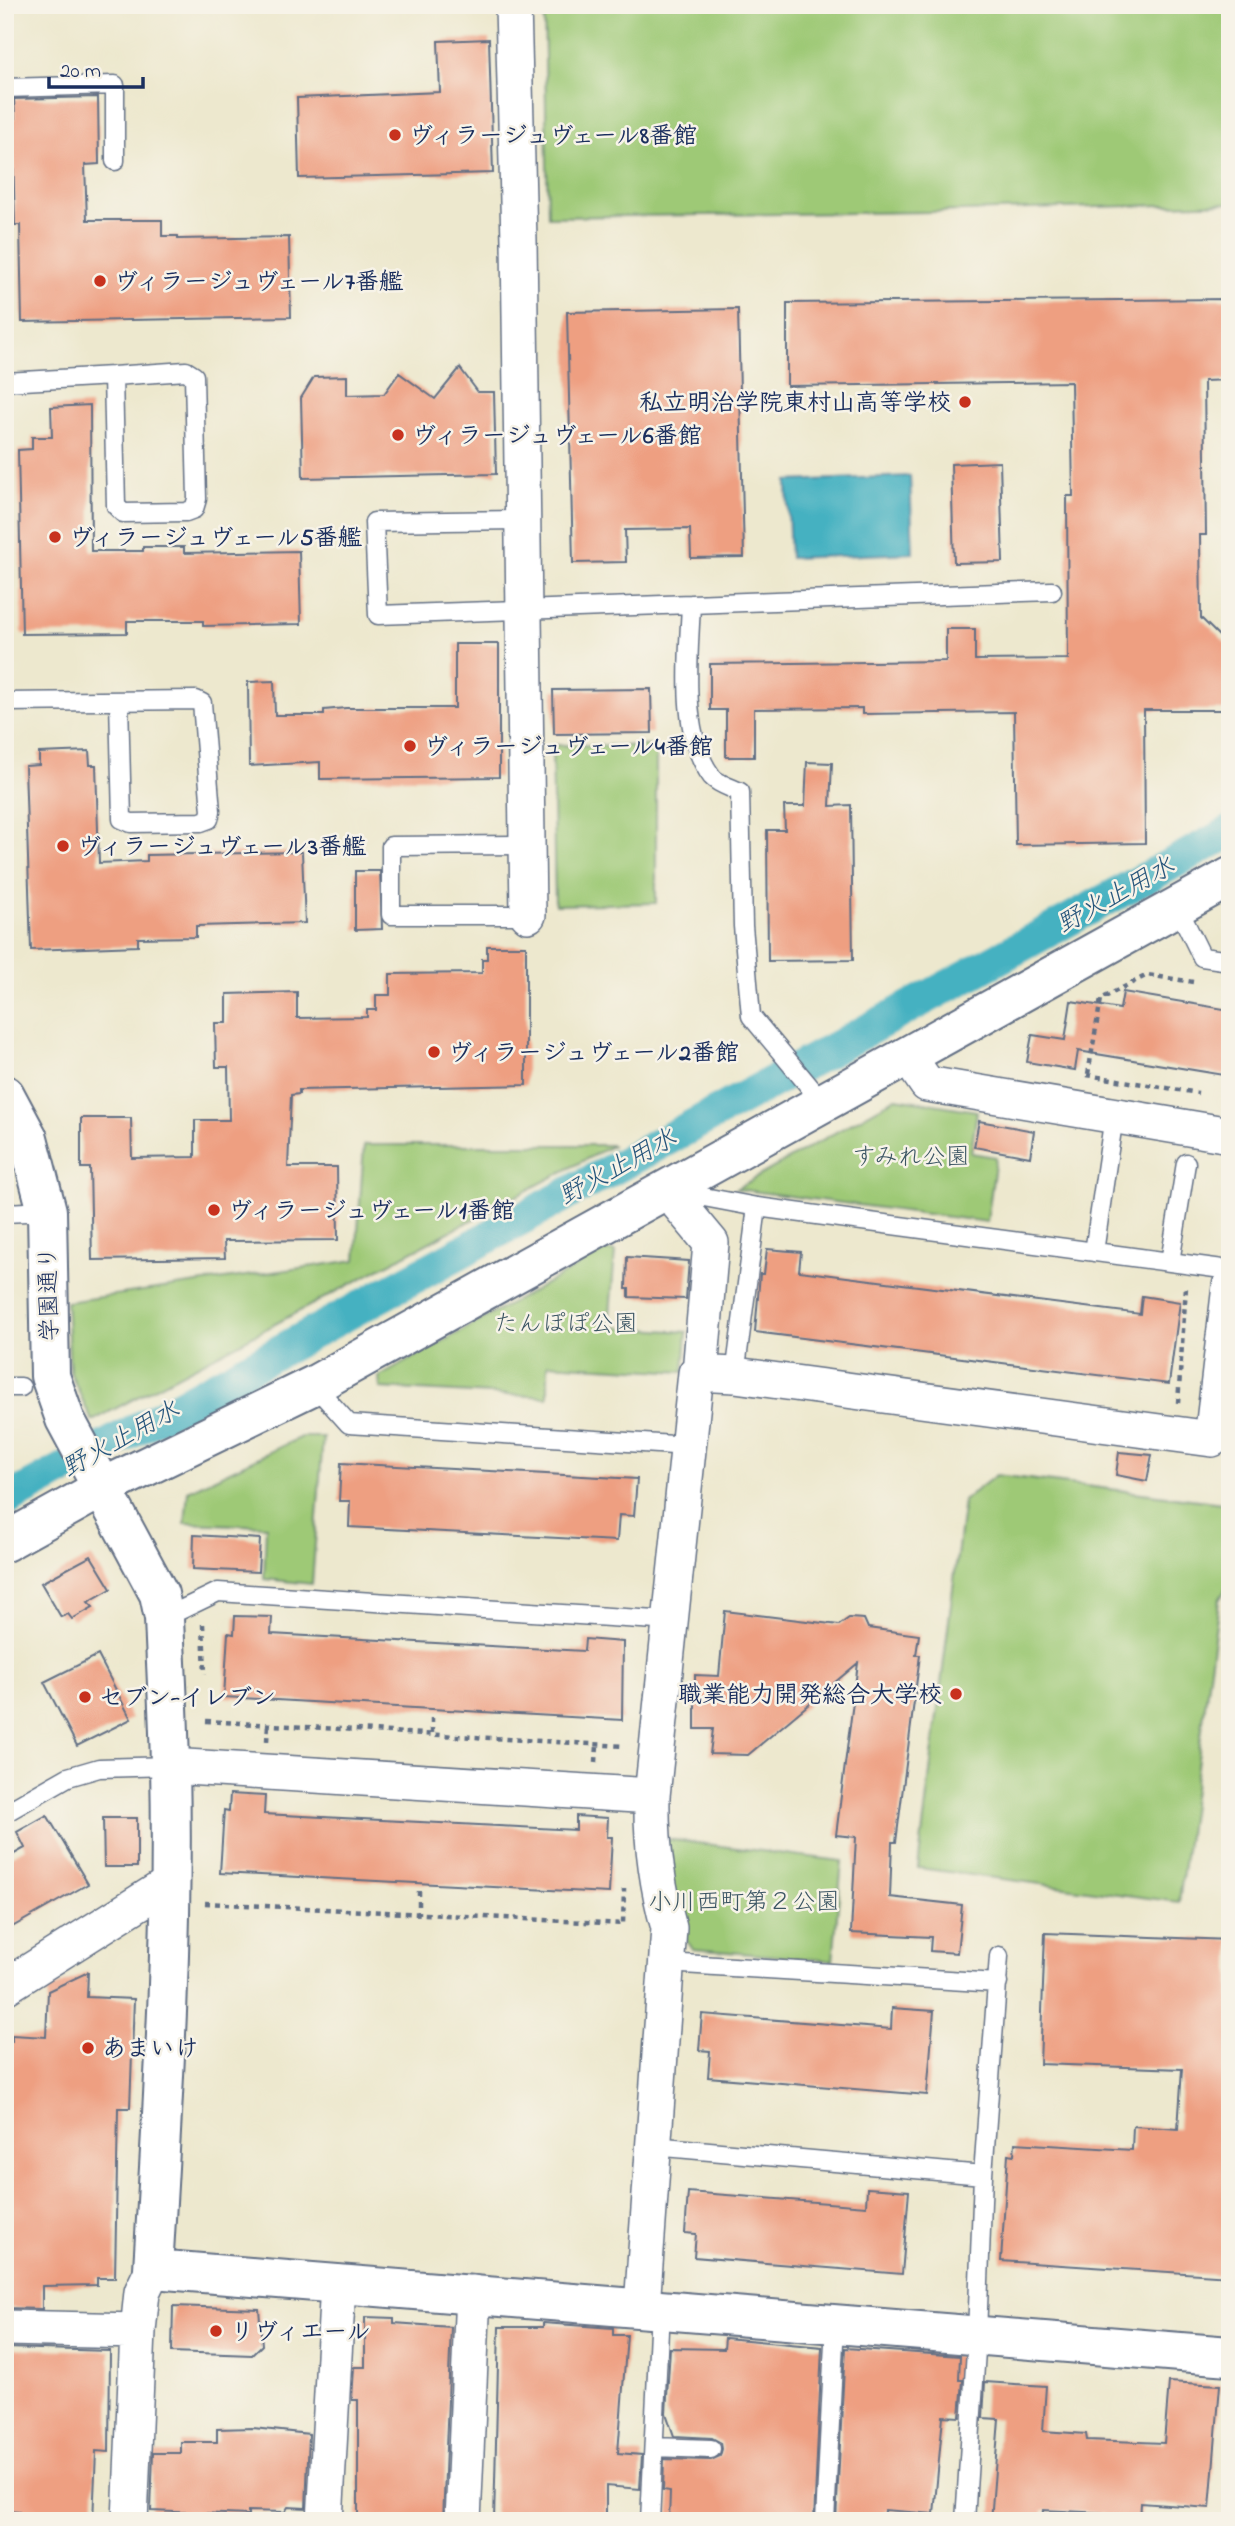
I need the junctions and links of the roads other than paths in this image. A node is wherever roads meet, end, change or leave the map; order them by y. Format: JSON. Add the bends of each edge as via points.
{"nodes":[{"id":1,"x":513,"y":5,"type":"edge"},
{"id":2,"x":5,"y":88,"type":"edge"},
{"id":3,"x":115,"y":161,"type":"dead end"},
{"id":4,"x":113,"y":376,"type":"junction"},
{"id":5,"x":5,"y":382,"type":"edge"},
{"id":6,"x":523,"y":520,"type":"junction"},
{"id":7,"x":1052,"y":592,"type":"dead end"},
{"id":8,"x":691,"y":604,"type":"junction"},
{"id":9,"x":524,"y":609,"type":"junction"},
{"id":10,"x":5,"y":702,"type":"edge"},
{"id":11,"x":119,"y":702,"type":"junction"},
{"id":12,"x":527,"y":845,"type":"junction"},
{"id":13,"x":1230,"y":877,"type":"edge"},
{"id":14,"x":1177,"y":906,"type":"junction"},
{"id":15,"x":528,"y":915,"type":"joint"},
{"id":16,"x":1221,"y":960,"type":"edge"},
{"id":17,"x":907,"y":1055,"type":"junction"},
{"id":18,"x":5,"y":1096,"type":"edge"},
{"id":19,"x":824,"y":1104,"type":"junction"},
{"id":20,"x":1114,"y":1116,"type":"junction"},
{"id":21,"x":1230,"y":1135,"type":"edge"},
{"id":22,"x":1186,"y":1163,"type":"dead end"},
{"id":23,"x":667,"y":1190,"type":"junction"},
{"id":24,"x":757,"y":1207,"type":"junction"},
{"id":25,"x":47,"y":1211,"type":"junction"},
{"id":26,"x":5,"y":1213,"type":"edge"},
{"id":27,"x":1094,"y":1252,"type":"junction"},
{"id":28,"x":1170,"y":1262,"type":"junction"},
{"id":29,"x":1230,"y":1270,"type":"edge"},
{"id":30,"x":1230,"y":1286,"type":"edge"},
{"id":31,"x":700,"y":1373,"type":"junction"},
{"id":32,"x":735,"y":1375,"type":"junction"},
{"id":33,"x":314,"y":1385,"type":"junction"},
{"id":34,"x":689,"y":1446,"type":"junction"},
{"id":35,"x":99,"y":1478,"type":"junction"},
{"id":36,"x":5,"y":1542,"type":"edge"},
{"id":37,"x":164,"y":1618,"type":"junction"},
{"id":38,"x":672,"y":1620,"type":"junction"},
{"id":39,"x":170,"y":1766,"type":"junction"},
{"id":40,"x":652,"y":1796,"type":"junction"},
{"id":41,"x":5,"y":1813,"type":"edge"},
{"id":42,"x":187,"y":1886,"type":"junction"},
{"id":43,"x":999,"y":1956,"type":"dead end"},
{"id":44,"x":666,"y":1963,"type":"junction"},
{"id":45,"x":998,"y":1983,"type":"junction"},
{"id":46,"x":5,"y":1987,"type":"edge"},
{"id":47,"x":653,"y":2146,"type":"junction"},
{"id":48,"x":984,"y":2175,"type":"junction"},
{"id":49,"x":153,"y":2269,"type":"junction"},
{"id":50,"x":338,"y":2283,"type":"junction"},
{"id":51,"x":473,"y":2293,"type":"junction"},
{"id":52,"x":651,"y":2308,"type":"junction"},
{"id":53,"x":835,"y":2323,"type":"junction"},
{"id":54,"x":5,"y":2328,"type":"edge"},
{"id":55,"x":138,"y":2331,"type":"junction"},
{"id":56,"x":977,"y":2335,"type":"junction"},
{"id":57,"x":1230,"y":2356,"type":"edge"},
{"id":58,"x":654,"y":2447,"type":"junction"},
{"id":59,"x":711,"y":2449,"type":"dead end"},
{"id":60,"x":130,"y":2521,"type":"edge"},
{"id":61,"x":325,"y":2521,"type":"edge"},
{"id":62,"x":463,"y":2521,"type":"edge"},
{"id":63,"x":650,"y":2521,"type":"edge"},
{"id":64,"x":825,"y":2521,"type":"edge"},
{"id":65,"x":965,"y":2521,"type":"edge"}],
"edges":[{"from":1,"to":6,"type":"street"},
{"from":2,"to":3,"type":"lane","via":[[114,85]]},
{"from":4,"to":4,"type":"lane","via":[[192,372],[194,509],[135,514],[116,506]]},
{"from":4,"to":5,"type":"lane"},
{"from":6,"to":9,"type":"street"},
{"from":6,"to":9,"type":"lane","via":[[374,522],[378,614]]},
{"from":7,"to":8,"type":"lane"},
{"from":8,"to":9,"type":"lane"},
{"from":8,"to":19,"type":"lane","via":[[687,680],[695,745],[713,779],[740,792],[743,926],[751,1016]]},
{"from":9,"to":12,"type":"street"},
{"from":10,"to":11,"type":"lane"},
{"from":11,"to":11,"type":"lane","via":[[202,702],[208,819],[122,819]]},
{"from":12,"to":15,"type":"street"},
{"from":12,"to":15,"type":"lane","via":[[391,846],[391,915]]},
{"from":13,"to":14,"type":"street"},
{"from":14,"to":16,"type":"lane","via":[[1202,957]]},
{"from":14,"to":17,"type":"street"},
{"from":17,"to":19,"type":"street"},
{"from":17,"to":20,"type":"street","via":[[927,1084]]},
{"from":18,"to":25,"type":"street","name":"学園通り","via":[[28,1138]]},
{"from":19,"to":23,"type":"street"},
{"from":20,"to":21,"type":"street"},
{"from":20,"to":27,"type":"lane"},
{"from":22,"to":28,"type":"lane"},
{"from":23,"to":24,"type":"lane"},
{"from":23,"to":31,"type":"street","via":[[711,1243]]},
{"from":23,"to":33,"type":"street"},
{"from":24,"to":27,"type":"lane"},
{"from":24,"to":32,"type":"lane"},
{"from":25,"to":26,"type":"lane"},
{"from":25,"to":35,"type":"street","name":"学園通り","via":[[50,1376],[65,1419]]},
{"from":27,"to":28,"type":"lane"},
{"from":28,"to":29,"type":"lane"},
{"from":30,"to":32,"type":"street","via":[[1212,1439]]},
{"from":31,"to":32,"type":"street"},
{"from":31,"to":34,"type":"street","via":[[696,1373]]},
{"from":33,"to":34,"type":"lane","via":[[349,1423]]},
{"from":33,"to":35,"type":"street"},
{"from":34,"to":38,"type":"street"},
{"from":35,"to":36,"type":"street"},
{"from":35,"to":37,"type":"street","name":"学園通り","via":[[159,1594]]},
{"from":37,"to":38,"type":"lane","via":[[218,1592]]},
{"from":37,"to":39,"type":"street","name":"学園通り"},
{"from":38,"to":40,"type":"street"},
{"from":39,"to":40,"type":"street"},
{"from":39,"to":41,"type":"lane","via":[[99,1768],[68,1777]]},
{"from":39,"to":42,"type":"street","name":"学園通り"},
{"from":40,"to":44,"type":"street","via":[[652,1830],[669,1928]]},
{"from":42,"to":46,"type":"street"},
{"from":42,"to":49,"type":"street","name":"学園通り","via":[[167,2007]]},
{"from":43,"to":45,"type":"lane"},
{"from":44,"to":45,"type":"lane"},
{"from":44,"to":47,"type":"street"},
{"from":45,"to":48,"type":"lane"},
{"from":47,"to":48,"type":"lane"},
{"from":47,"to":52,"type":"street"},
{"from":48,"to":56,"type":"lane"},
{"from":49,"to":50,"type":"street"},
{"from":49,"to":55,"type":"street","via":[[142,2292]]},
{"from":50,"to":51,"type":"street"},
{"from":50,"to":61,"type":"street"},
{"from":51,"to":52,"type":"street"},
{"from":51,"to":62,"type":"street"},
{"from":52,"to":53,"type":"street"},
{"from":52,"to":58,"type":"lane"},
{"from":53,"to":56,"type":"street"},
{"from":53,"to":64,"type":"lane"},
{"from":54,"to":55,"type":"street"},
{"from":55,"to":60,"type":"street"},
{"from":56,"to":57,"type":"street"},
{"from":56,"to":65,"type":"lane"},
{"from":58,"to":59,"type":"lane"},
{"from":58,"to":63,"type":"lane"}]}
